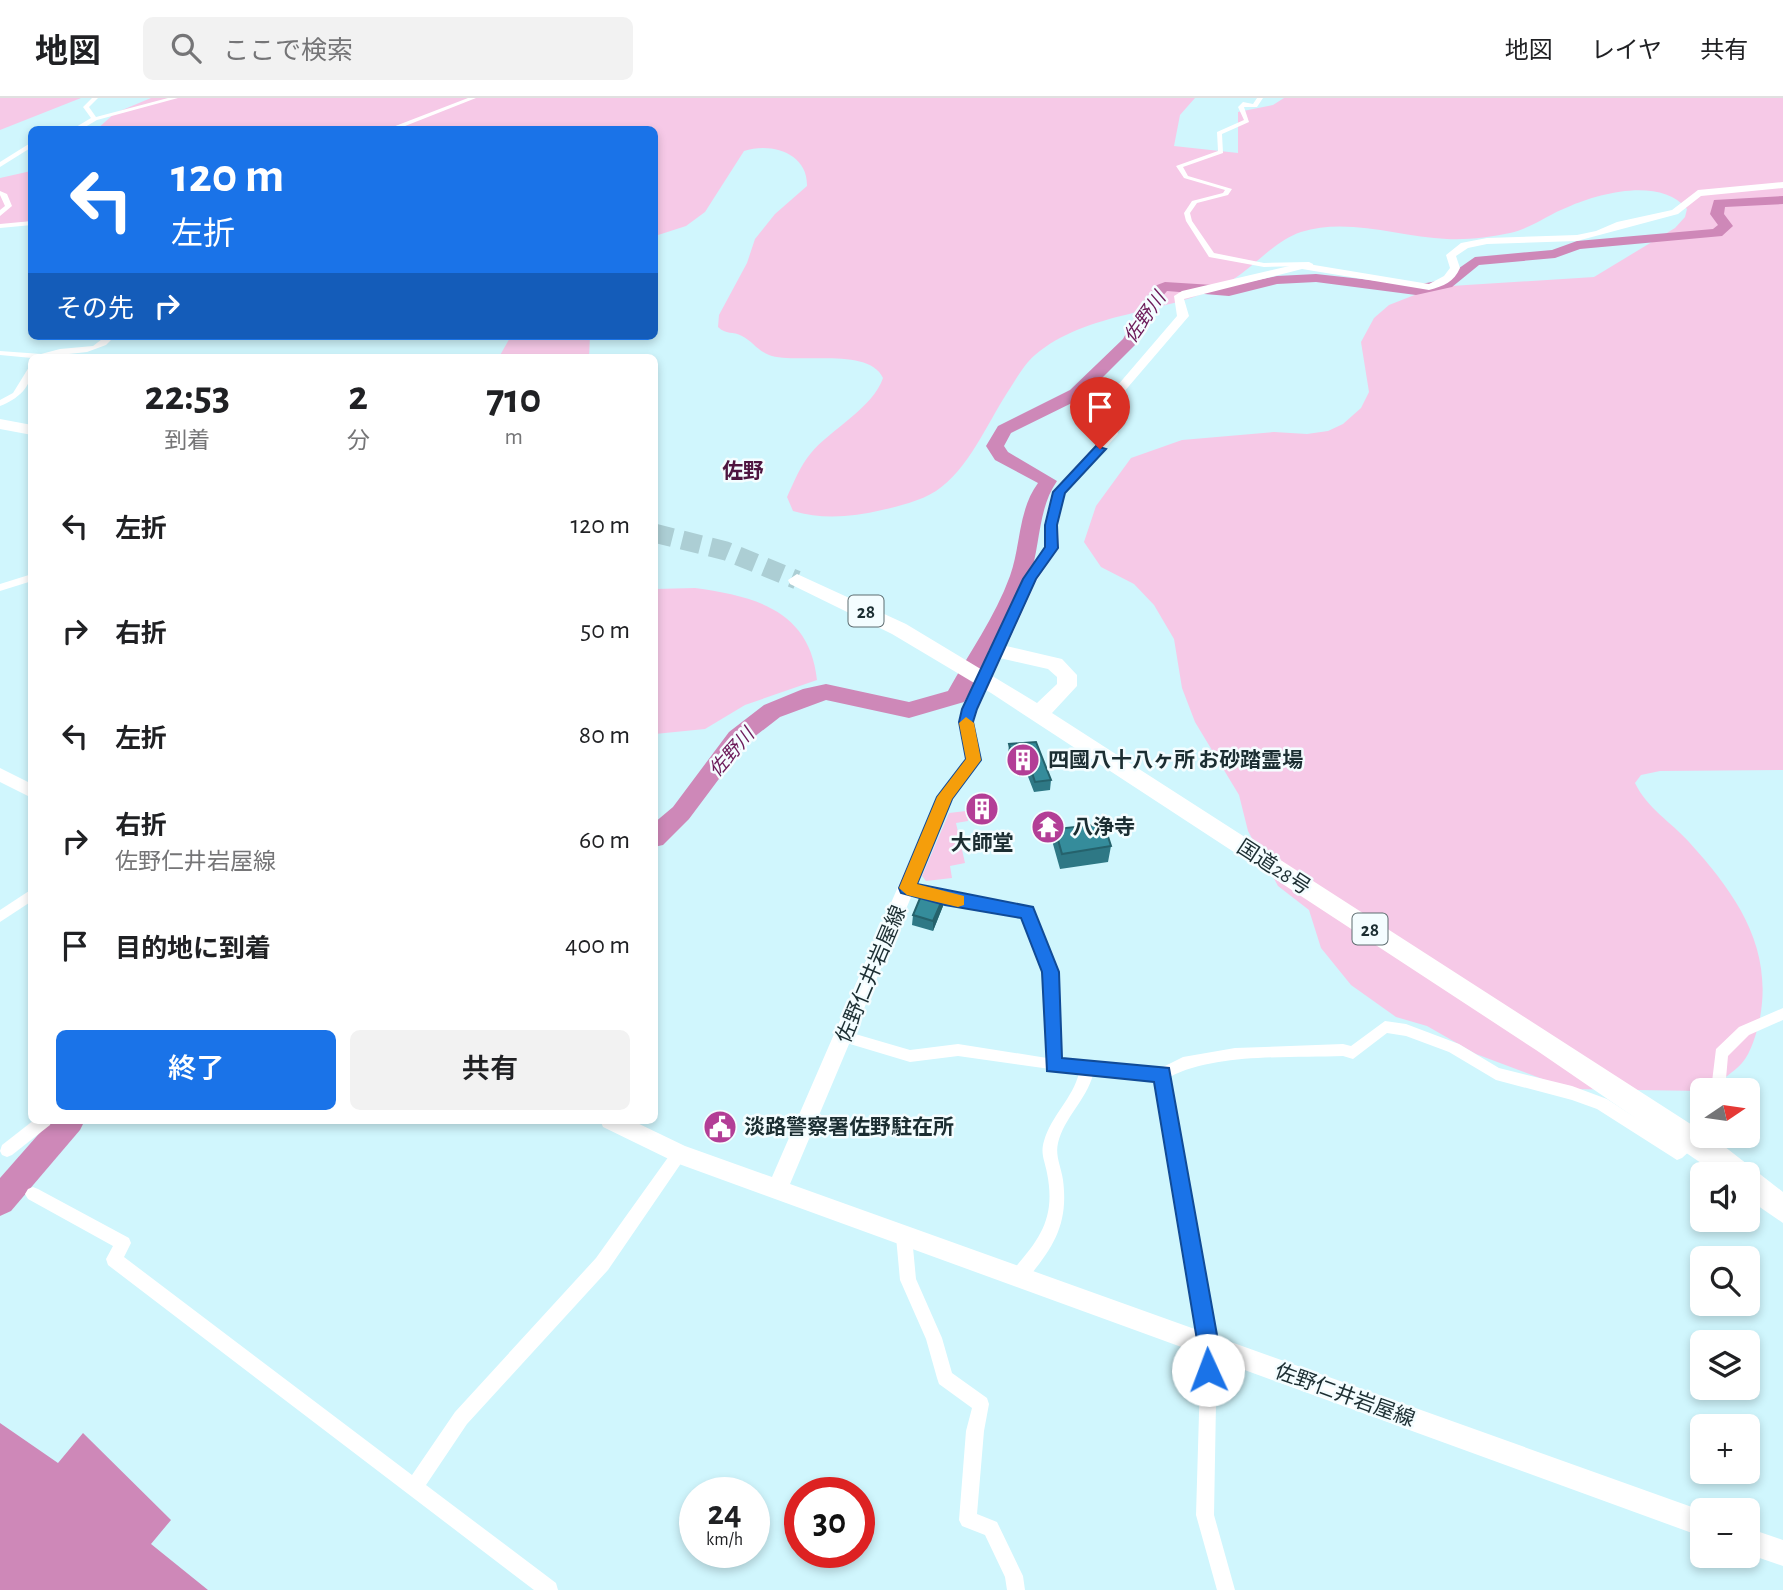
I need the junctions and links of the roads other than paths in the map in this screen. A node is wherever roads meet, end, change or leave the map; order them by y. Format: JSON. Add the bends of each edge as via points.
{"nodes":[{"id":1,"x":95,"y":98,"type":"edge"},
{"id":2,"x":175,"y":98,"type":"edge"},
{"id":3,"x":473,"y":98,"type":"edge"},
{"id":4,"x":1260,"y":98,"type":"edge"},
{"id":5,"x":95,"y":118,"type":"junction"},
{"id":6,"x":81,"y":126,"type":"edge"},
{"id":7,"x":399,"y":126,"type":"edge"},
{"id":8,"x":28,"y":147,"type":"edge"},
{"id":9,"x":0,"y":165,"type":"edge"},
{"id":10,"x":1783,"y":184,"type":"edge"},
{"id":11,"x":0,"y":193,"type":"edge"},
{"id":12,"x":0,"y":214,"type":"edge"},
{"id":13,"x":28,"y":223,"type":"edge"},
{"id":14,"x":0,"y":226,"type":"edge"},
{"id":15,"x":1311,"y":267,"type":"junction"},
{"id":16,"x":106,"y":340,"type":"edge"},
{"id":17,"x":0,"y":353,"type":"edge"},
{"id":18,"x":48,"y":354,"type":"edge"},
{"id":19,"x":28,"y":356,"type":"edge"},
{"id":20,"x":28,"y":375,"type":"edge"},
{"id":21,"x":0,"y":400,"type":"edge"},
{"id":22,"x":0,"y":424,"type":"edge"},
{"id":23,"x":28,"y":429,"type":"edge"},
{"id":24,"x":28,"y":578,"type":"edge"},
{"id":25,"x":797,"y":580,"type":"tunnel mouth"},
{"id":26,"x":0,"y":588,"type":"edge"},
{"id":27,"x":998,"y":651,"type":"junction"},
{"id":28,"x":1037,"y":716,"type":"junction"},
{"id":29,"x":0,"y":774,"type":"edge"},
{"id":30,"x":28,"y":790,"type":"edge"},
{"id":31,"x":907,"y":888,"type":"junction"},
{"id":32,"x":28,"y":897,"type":"edge"},
{"id":33,"x":0,"y":917,"type":"edge"},
{"id":34,"x":1783,"y":1014,"type":"edge"},
{"id":35,"x":845,"y":1037,"type":"junction"},
{"id":36,"x":1054,"y":1065,"type":"junction"},
{"id":37,"x":1087,"y":1069,"type":"junction"},
{"id":38,"x":1162,"y":1074,"type":"junction"},
{"id":39,"x":1719,"y":1078,"type":"edge"},
{"id":40,"x":40,"y":1124,"type":"edge"},
{"id":41,"x":618,"y":1124,"type":"edge"},
{"id":42,"x":1690,"y":1142,"type":"edge"},
{"id":43,"x":8,"y":1150,"type":"dead end"},
{"id":44,"x":680,"y":1154,"type":"junction"},
{"id":45,"x":1723,"y":1162,"type":"edge"},
{"id":46,"x":777,"y":1190,"type":"junction"},
{"id":47,"x":1760,"y":1191,"type":"edge"},
{"id":48,"x":33,"y":1194,"type":"dead end"},
{"id":49,"x":1783,"y":1209,"type":"edge"},
{"id":50,"x":904,"y":1237,"type":"junction"},
{"id":51,"x":1018,"y":1277,"type":"junction"},
{"id":52,"x":1209,"y":1346,"type":"junction"},
{"id":53,"x":414,"y":1488,"type":"junction"},
{"id":54,"x":1690,"y":1519,"type":"edge"},
{"id":55,"x":1760,"y":1545,"type":"edge"},
{"id":56,"x":1783,"y":1553,"type":"edge"},
{"id":57,"x":549,"y":1590,"type":"edge"},
{"id":58,"x":1016,"y":1590,"type":"edge"},
{"id":59,"x":1226,"y":1590,"type":"edge"}],
"edges":[{"from":1,"to":5,"type":"street","via":[[86,107]]},
{"from":2,"to":5,"type":"street"},
{"from":3,"to":7,"type":"street"},
{"from":4,"to":15,"type":"street","via":[[1255,106],[1241,107],[1247,121],[1219,133],[1221,152],[1179,166],[1186,177],[1229,189],[1226,194],[1194,202],[1187,213],[1189,221],[1212,255],[1264,265]]},
{"from":5,"to":6,"type":"street"},
{"from":8,"to":9,"type":"street"},
{"from":10,"to":15,"type":"main road","name":"佐野仁井岩屋線","via":[[1698,193],[1675,212],[1577,238],[1465,245],[1451,255],[1452,275],[1429,287]]},
{"from":11,"to":12,"type":"street","via":[[9,206]]},
{"from":13,"to":14,"type":"street"},
{"from":15,"to":27,"type":"main road","name":"佐野仁井岩屋線","via":[[1293,267],[1178,298],[1183,316],[1167,339],[1126,377],[1105,407],[1112,434],[1059,492],[1051,525],[1052,548],[1030,579]]},
{"from":16,"to":18,"type":"street","via":[[94,350]]},
{"from":17,"to":19,"type":"street"},
{"from":20,"to":21,"type":"street","via":[[19,388]]},
{"from":22,"to":23,"type":"highway"},
{"from":24,"to":26,"type":"street"},
{"from":25,"to":28,"type":"highway","name":"国道28号","number":"28","via":[[932,648]]},
{"from":27,"to":28,"type":"highway","via":[[1055,664],[1067,675],[1067,686]]},
{"from":27,"to":31,"type":"main road","name":"佐野仁井岩屋線","via":[[966,722],[973,760],[945,797]]},
{"from":28,"to":45,"type":"highway","name":"国道28号","number":"28","via":[[1545,1042]]},
{"from":29,"to":30,"type":"main road"},
{"from":31,"to":35,"type":"main road","name":"佐野仁井岩屋線"},
{"from":31,"to":36,"type":"street","via":[[1028,912],[1051,972]]},
{"from":32,"to":33,"type":"street"},
{"from":34,"to":39,"type":"street","via":[[1744,1031],[1721,1052]]},
{"from":35,"to":36,"type":"street","via":[[910,1056],[958,1050]]},
{"from":35,"to":46,"type":"main road","name":"佐野仁井岩屋線"},
{"from":36,"to":37,"type":"street"},
{"from":37,"to":38,"type":"street"},
{"from":37,"to":51,"type":"street","via":[[1085,1085],[1058,1120],[1048,1152],[1055,1175],[1055,1228]]},
{"from":38,"to":42,"type":"street","via":[[1183,1063],[1235,1055],[1353,1053],[1385,1027],[1454,1048],[1496,1074],[1602,1104],[1677,1153]]},
{"from":38,"to":52,"type":"street"},
{"from":40,"to":43,"type":"street"},
{"from":41,"to":44,"type":"main road"},
{"from":44,"to":46,"type":"main road"},
{"from":44,"to":53,"type":"street","via":[[601,1264],[461,1418]]},
{"from":46,"to":50,"type":"main road","name":"佐野仁井岩屋線"},
{"from":47,"to":49,"type":"highway"},
{"from":48,"to":53,"type":"street","via":[[123,1243],[114,1259]]},
{"from":50,"to":51,"type":"main road","name":"佐野仁井岩屋線"},
{"from":50,"to":58,"type":"street","via":[[908,1280],[934,1338],[945,1378],[981,1404],[968,1520],[990,1528],[1014,1576]]},
{"from":51,"to":52,"type":"main road","name":"佐野仁井岩屋線"},
{"from":52,"to":54,"type":"main road","name":"佐野仁井岩屋線"},
{"from":52,"to":59,"type":"street","via":[[1205,1516]]},
{"from":53,"to":57,"type":"street"},
{"from":55,"to":56,"type":"main road"}]}
